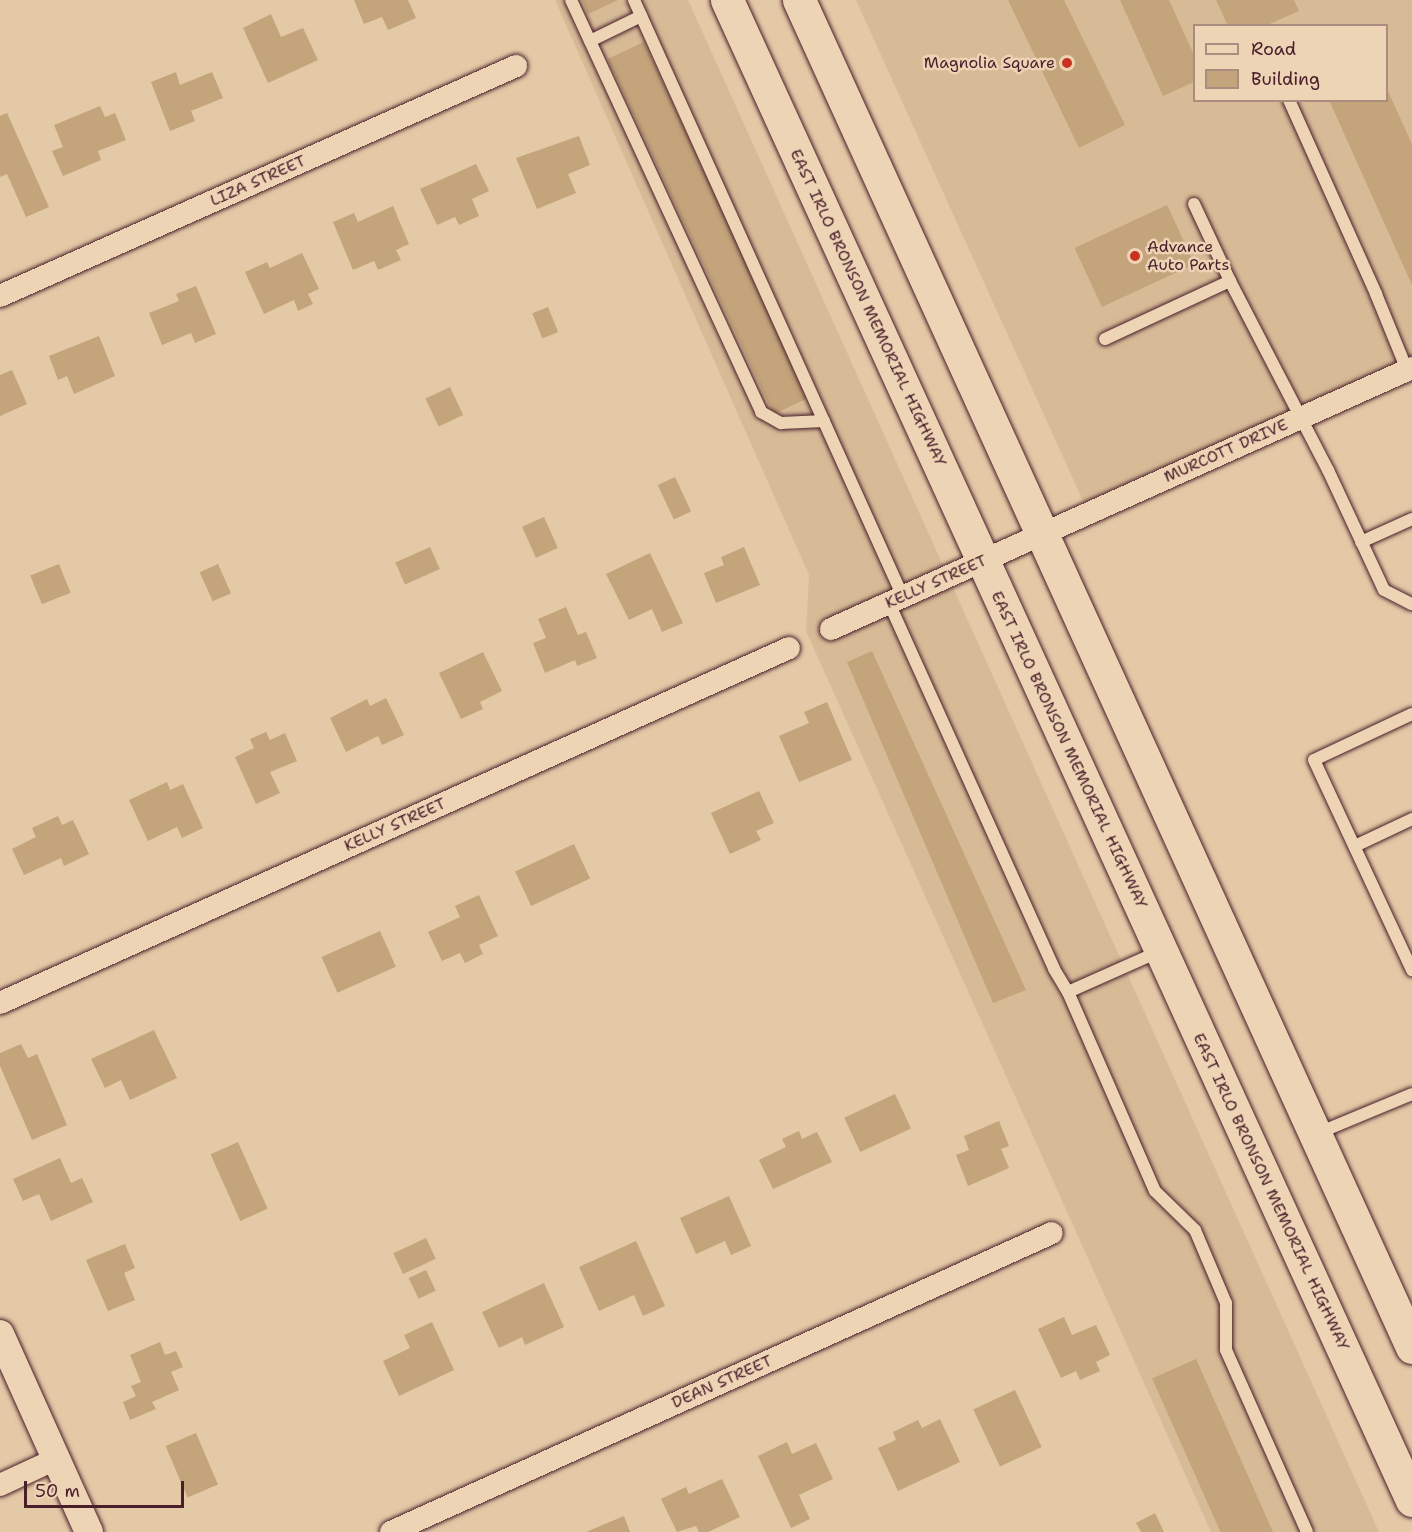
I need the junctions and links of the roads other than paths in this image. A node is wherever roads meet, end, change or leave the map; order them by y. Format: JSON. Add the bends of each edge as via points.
{"nodes":[{"id":1,"x":571,"y":0,"type":"edge"},
{"id":2,"x":634,"y":0,"type":"edge"},
{"id":3,"x":727,"y":0,"type":"edge"},
{"id":4,"x":799,"y":0,"type":"edge"},
{"id":5,"x":641,"y":16,"type":"junction"},
{"id":6,"x":590,"y":41,"type":"junction"},
{"id":7,"x":516,"y":66,"type":"dead end"},
{"id":8,"x":1290,"y":102,"type":"edge"},
{"id":9,"x":1194,"y":204,"type":"dead end"},
{"id":10,"x":1230,"y":281,"type":"junction"},
{"id":11,"x":0,"y":296,"type":"edge"},
{"id":12,"x":1105,"y":339,"type":"dead end"},
{"id":13,"x":1409,"y":369,"type":"edge"},
{"id":14,"x":1299,"y":418,"type":"junction"},
{"id":15,"x":824,"y":421,"type":"junction"},
{"id":16,"x":1412,"y":519,"type":"edge"},
{"id":17,"x":1041,"y":534,"type":"junction"},
{"id":18,"x":1361,"y":542,"type":"junction"},
{"id":19,"x":983,"y":560,"type":"junction"},
{"id":20,"x":896,"y":600,"type":"junction"},
{"id":21,"x":1412,"y":604,"type":"edge"},
{"id":22,"x":831,"y":629,"type":"dead end"},
{"id":23,"x":789,"y":648,"type":"dead end"},
{"id":24,"x":1412,"y":714,"type":"edge"},
{"id":25,"x":1412,"y":819,"type":"edge"},
{"id":26,"x":1355,"y":846,"type":"junction"},
{"id":27,"x":1161,"y":951,"type":"junction"},
{"id":28,"x":1412,"y":970,"type":"edge"},
{"id":29,"x":1068,"y":992,"type":"junction"},
{"id":30,"x":0,"y":1002,"type":"edge"},
{"id":31,"x":1412,"y":1094,"type":"edge"},
{"id":32,"x":1315,"y":1134,"type":"junction"},
{"id":33,"x":1052,"y":1233,"type":"dead end"},
{"id":34,"x":0,"y":1334,"type":"edge"},
{"id":35,"x":1412,"y":1347,"type":"edge"},
{"id":36,"x":56,"y":1460,"type":"junction"},
{"id":37,"x":0,"y":1485,"type":"edge"},
{"id":38,"x":1412,"y":1500,"type":"edge"},
{"id":39,"x":89,"y":1532,"type":"edge"},
{"id":40,"x":392,"y":1532,"type":"edge"},
{"id":41,"x":1307,"y":1532,"type":"edge"}],
"edges":[{"from":1,"to":6,"type":"lane"},
{"from":2,"to":5,"type":"lane"},
{"from":3,"to":19,"type":"highway","name":"EAST IRLO BRONSON MEMORIAL HIGHWAY"},
{"from":4,"to":17,"type":"highway"},
{"from":5,"to":6,"type":"lane"},
{"from":5,"to":15,"type":"lane"},
{"from":6,"to":15,"type":"lane","via":[[761,412],[781,423]]},
{"from":7,"to":11,"type":"street","name":"LIZA STREET"},
{"from":8,"to":13,"type":"lane"},
{"from":9,"to":10,"type":"lane"},
{"from":10,"to":12,"type":"lane"},
{"from":10,"to":14,"type":"lane"},
{"from":13,"to":14,"type":"street","name":"MURCOTT DRIVE"},
{"from":14,"to":17,"type":"street","name":"MURCOTT DRIVE"},
{"from":14,"to":18,"type":"lane"},
{"from":15,"to":20,"type":"lane"},
{"from":16,"to":18,"type":"lane"},
{"from":17,"to":19,"type":"street","name":"KELLY STREET"},
{"from":17,"to":32,"type":"highway"},
{"from":18,"to":21,"type":"lane","via":[[1384,590]]},
{"from":19,"to":20,"type":"street","name":"KELLY STREET"},
{"from":19,"to":27,"type":"highway","name":"EAST IRLO BRONSON MEMORIAL HIGHWAY"},
{"from":20,"to":22,"type":"street","name":"KELLY STREET"},
{"from":20,"to":29,"type":"lane","via":[[1054,969]]},
{"from":23,"to":30,"type":"street","name":"KELLY STREET"},
{"from":24,"to":26,"type":"lane","via":[[1314,760]]},
{"from":25,"to":26,"type":"lane"},
{"from":26,"to":28,"type":"lane"},
{"from":27,"to":29,"type":"lane"},
{"from":27,"to":38,"type":"highway","name":"EAST IRLO BRONSON MEMORIAL HIGHWAY"},
{"from":29,"to":41,"type":"lane","via":[[1155,1191],[1195,1230],[1226,1303],[1226,1350]]},
{"from":31,"to":32,"type":"lane"},
{"from":32,"to":35,"type":"highway"},
{"from":33,"to":40,"type":"street","name":"DEAN STREET"},
{"from":34,"to":36,"type":"street"},
{"from":36,"to":37,"type":"street"},
{"from":36,"to":39,"type":"street"}]}
